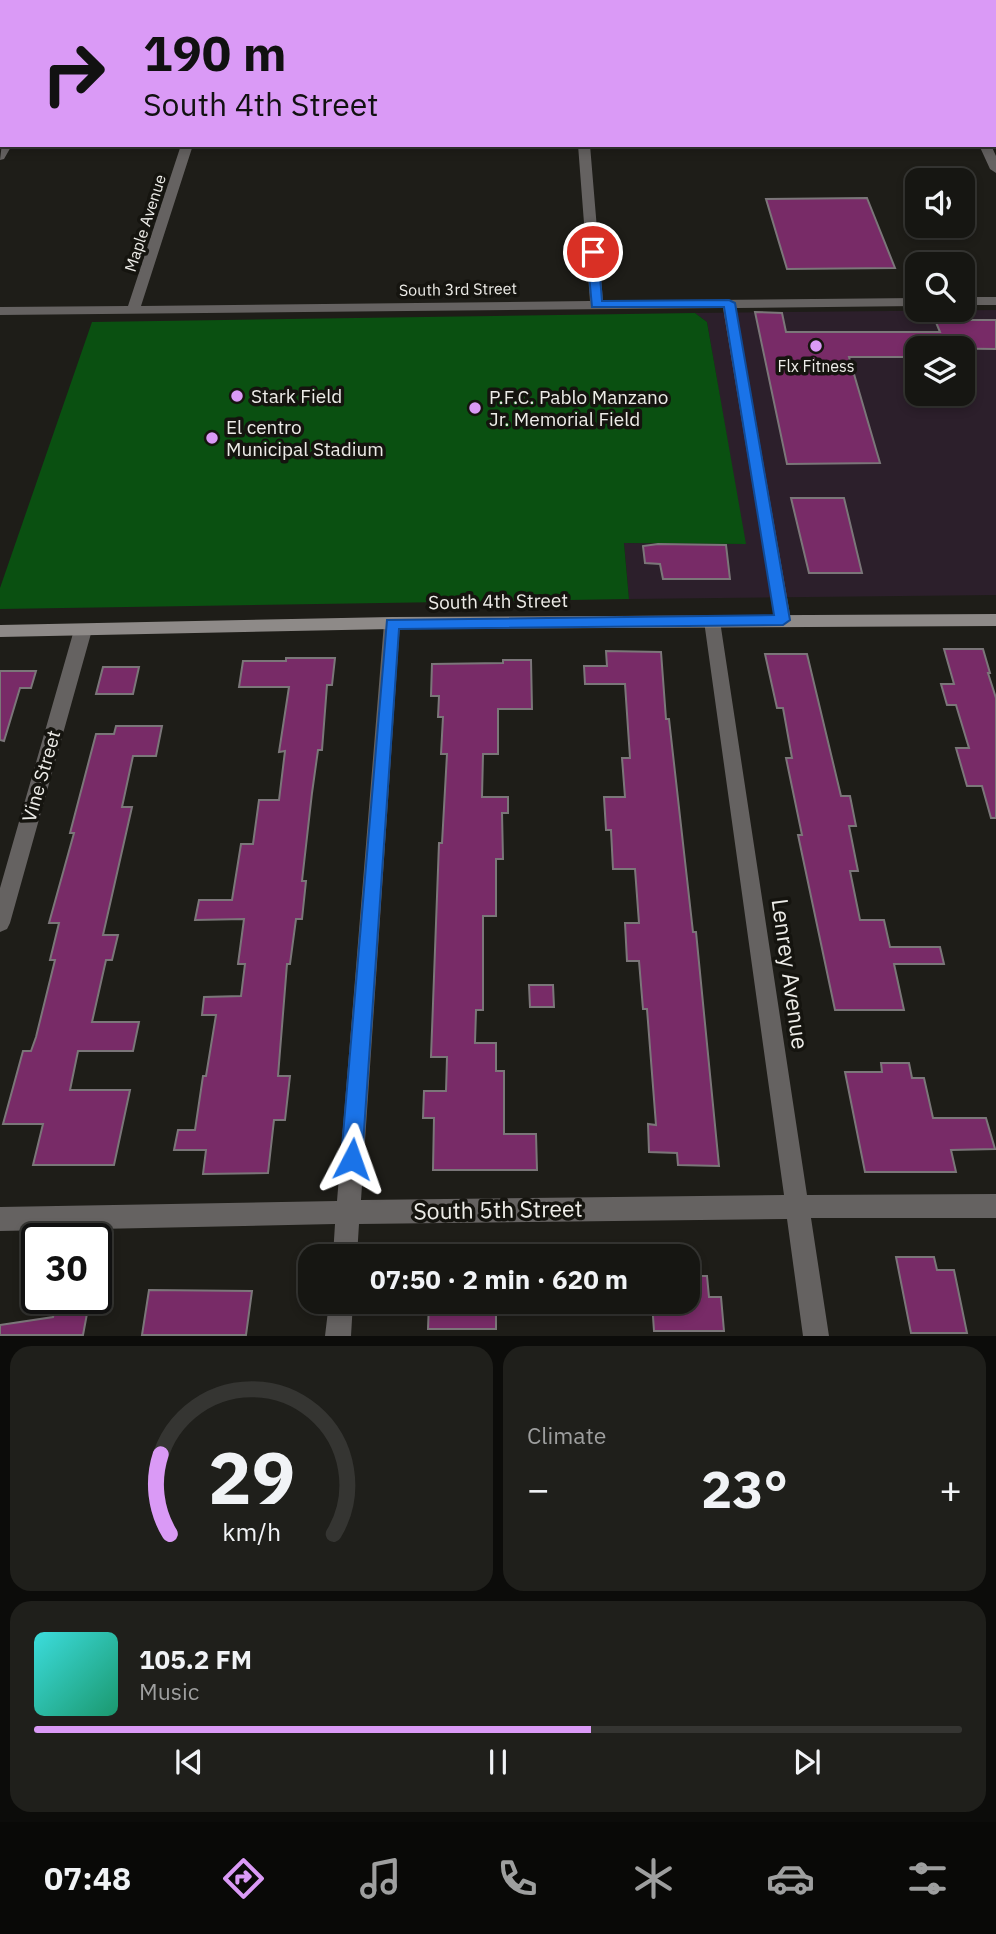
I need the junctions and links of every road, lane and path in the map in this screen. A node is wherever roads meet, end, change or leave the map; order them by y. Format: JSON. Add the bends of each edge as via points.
{"nodes":[{"id":1,"x":186,"y":147,"type":"edge"},
{"id":2,"x":584,"y":147,"type":"edge"},
{"id":3,"x":990,"y":151,"type":"edge"},
{"id":4,"x":996,"y":169,"type":"edge"},
{"id":5,"x":975,"y":301,"type":"edge"},
{"id":6,"x":996,"y":301,"type":"edge"},
{"id":7,"x":905,"y":302,"type":"edge"},
{"id":8,"x":729,"y":303,"type":"junction"},
{"id":9,"x":597,"y":305,"type":"junction"},
{"id":10,"x":133,"y":310,"type":"junction"},
{"id":11,"x":0,"y":311,"type":"edge"},
{"id":12,"x":783,"y":620,"type":"junction"},
{"id":13,"x":996,"y":620,"type":"edge"},
{"id":14,"x":712,"y":621,"type":"junction"},
{"id":15,"x":392,"y":623,"type":"junction"},
{"id":16,"x":83,"y":630,"type":"junction"},
{"id":17,"x":0,"y":631,"type":"edge"},
{"id":18,"x":0,"y":923,"type":"edge"},
{"id":19,"x":797,"y":1206,"type":"junction"},
{"id":20,"x":996,"y":1206,"type":"edge"},
{"id":21,"x":348,"y":1213,"type":"junction"},
{"id":22,"x":0,"y":1219,"type":"edge"},
{"id":23,"x":346,"y":1244,"type":"edge"},
{"id":24,"x":340,"y":1314,"type":"edge"},
{"id":25,"x":338,"y":1335,"type":"edge"},
{"id":26,"x":817,"y":1335,"type":"edge"}],
"edges":[{"from":1,"to":10,"type":"street","name":"Maple Avenue"},
{"from":2,"to":9,"type":"street"},
{"from":3,"to":4,"type":"street"},
{"from":5,"to":6,"type":"street"},
{"from":7,"to":8,"type":"street","name":"South 3rd Street"},
{"from":8,"to":9,"type":"street","name":"South 3rd Street"},
{"from":8,"to":12,"type":"street"},
{"from":9,"to":10,"type":"street","name":"South 3rd Street"},
{"from":10,"to":11,"type":"street","name":"South 3rd Street"},
{"from":12,"to":13,"type":"main road","name":"South 4th Street"},
{"from":12,"to":14,"type":"main road","name":"South 4th Street"},
{"from":14,"to":15,"type":"main road","name":"South 4th Street"},
{"from":14,"to":19,"type":"street","name":"Lenrey Avenue"},
{"from":15,"to":16,"type":"main road","name":"South 4th Street"},
{"from":15,"to":21,"type":"street"},
{"from":16,"to":17,"type":"main road","name":"South 4th Street"},
{"from":16,"to":18,"type":"street","name":"Vine Street"},
{"from":19,"to":20,"type":"street","name":"South 5th Street"},
{"from":19,"to":21,"type":"street","name":"South 5th Street"},
{"from":19,"to":26,"type":"street","name":"Lenrey Avenue"},
{"from":21,"to":22,"type":"street","name":"South 5th Street"},
{"from":21,"to":23,"type":"street"},
{"from":24,"to":25,"type":"street"}]}
